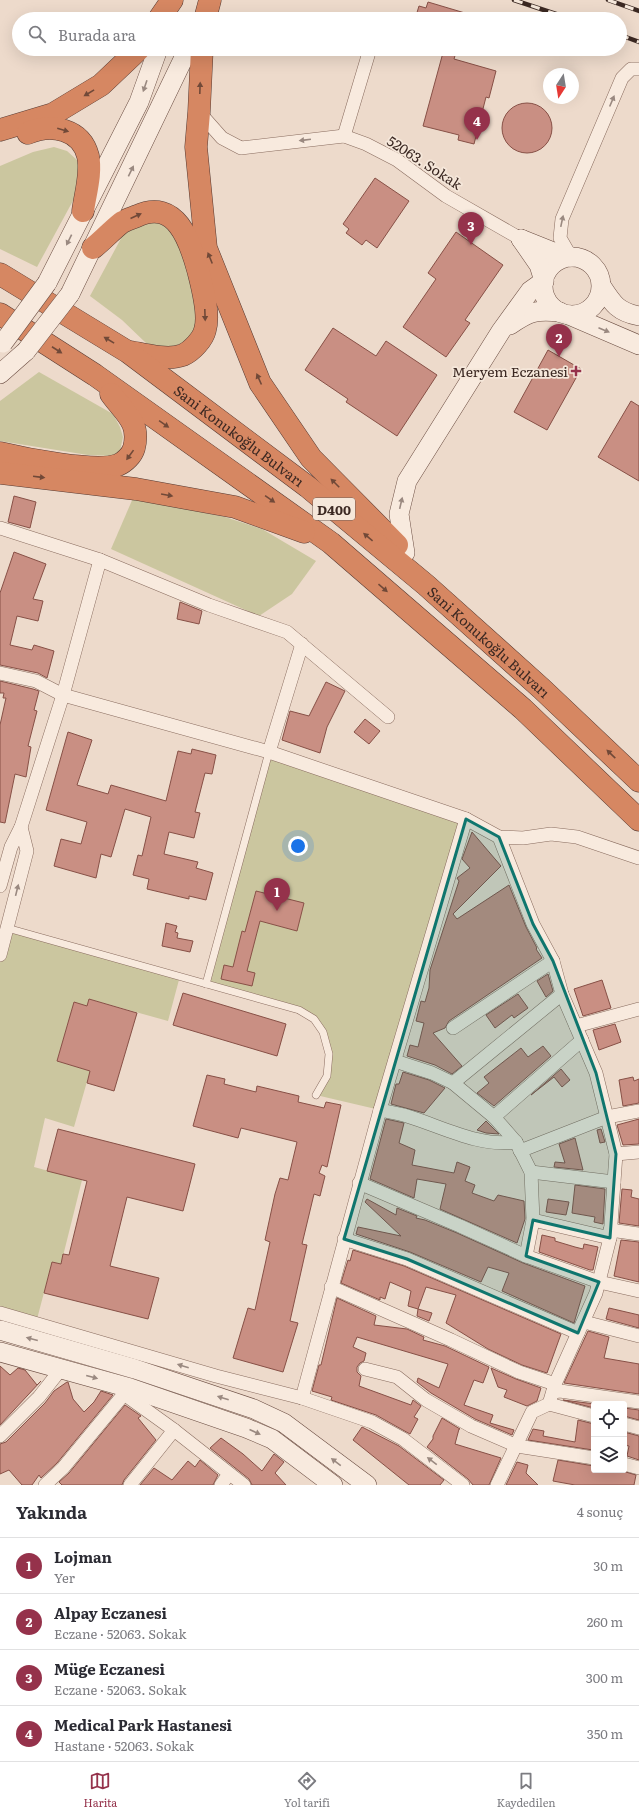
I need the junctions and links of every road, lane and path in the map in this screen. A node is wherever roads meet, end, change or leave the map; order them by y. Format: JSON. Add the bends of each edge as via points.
{"nodes":[{"id":1,"x":172,"y":0,"type":"edge"},
{"id":2,"x":175,"y":0,"type":"edge"},
{"id":3,"x":204,"y":0,"type":"edge"},
{"id":4,"x":210,"y":0,"type":"edge"},
{"id":5,"x":164,"y":12,"type":"edge"},
{"id":6,"x":171,"y":12,"type":"edge"},
{"id":7,"x":200,"y":12,"type":"edge"},
{"id":8,"x":207,"y":12,"type":"edge"},
{"id":9,"x":132,"y":56,"type":"edge"},
{"id":10,"x":155,"y":56,"type":"edge"},
{"id":11,"x":185,"y":56,"type":"edge"},
{"id":12,"x":202,"y":56,"type":"edge"},
{"id":13,"x":368,"y":56,"type":"edge"},
{"id":14,"x":639,"y":69,"type":"edge"},
{"id":15,"x":199,"y":112,"type":"junction"},
{"id":16,"x":0,"y":130,"type":"edge"},
{"id":17,"x":344,"y":136,"type":"junction"},
{"id":18,"x":0,"y":146,"type":"edge"},
{"id":19,"x":83,"y":211,"type":"junction"},
{"id":20,"x":521,"y":239,"type":"junction"},
{"id":21,"x":94,"y":248,"type":"junction"},
{"id":22,"x":571,"y":257,"type":"junction"},
{"id":23,"x":0,"y":274,"type":"edge"},
{"id":24,"x":544,"y":280,"type":"junction"},
{"id":25,"x":602,"y":287,"type":"junction"},
{"id":26,"x":565,"y":313,"type":"junction"},
{"id":27,"x":0,"y":314,"type":"edge"},
{"id":28,"x":639,"y":316,"type":"edge"},
{"id":29,"x":501,"y":332,"type":"junction"},
{"id":30,"x":1,"y":344,"type":"edge"},
{"id":31,"x":639,"y":345,"type":"edge"},
{"id":32,"x":128,"y":352,"type":"junction"},
{"id":33,"x":0,"y":374,"type":"edge"},
{"id":34,"x":95,"y":375,"type":"junction"},
{"id":35,"x":0,"y":453,"type":"edge"},
{"id":36,"x":0,"y":473,"type":"edge"},
{"id":37,"x":0,"y":528,"type":"edge"},
{"id":38,"x":331,"y":543,"type":"junction"},
{"id":39,"x":405,"y":553,"type":"junction"},
{"id":40,"x":100,"y":560,"type":"junction"},
{"id":41,"x":426,"y":585,"type":"junction"},
{"id":42,"x":302,"y":644,"type":"junction"},
{"id":43,"x":0,"y":673,"type":"edge"},
{"id":44,"x":64,"y":695,"type":"junction"},
{"id":45,"x":388,"y":717,"type":"dead end"},
{"id":46,"x":269,"y":752,"type":"junction"},
{"id":47,"x":639,"y":782,"type":"edge"},
{"id":48,"x":466,"y":819,"type":"junction"},
{"id":49,"x":639,"y":820,"type":"edge"},
{"id":50,"x":21,"y":827,"type":"junction"},
{"id":51,"x":499,"y":837,"type":"junction"},
{"id":52,"x":5,"y":846,"type":"edge"},
{"id":53,"x":639,"y":858,"type":"edge"},
{"id":54,"x":0,"y":886,"type":"edge"},
{"id":55,"x":7,"y":928,"type":"junction"},
{"id":56,"x":0,"y":955,"type":"edge"},
{"id":57,"x":552,"y":961,"type":"junction"},
{"id":58,"x":206,"y":984,"type":"junction"},
{"id":59,"x":562,"y":994,"type":"junction"},
{"id":60,"x":639,"y":1010,"type":"edge"},
{"id":61,"x":576,"y":1026,"type":"junction"},
{"id":62,"x":453,"y":1028,"type":"dead end"},
{"id":63,"x":582,"y":1040,"type":"junction"},
{"id":64,"x":395,"y":1061,"type":"junction"},
{"id":65,"x":453,"y":1083,"type":"junction"},
{"id":66,"x":316,"y":1095,"type":"dead end"},
{"id":67,"x":380,"y":1110,"type":"junction"},
{"id":68,"x":639,"y":1111,"type":"edge"},
{"id":69,"x":494,"y":1117,"type":"junction"},
{"id":70,"x":607,"y":1117,"type":"junction"},
{"id":71,"x":518,"y":1147,"type":"junction"},
{"id":72,"x":639,"y":1152,"type":"edge"},
{"id":73,"x":616,"y":1154,"type":"junction"},
{"id":74,"x":531,"y":1172,"type":"junction"},
{"id":75,"x":614,"y":1182,"type":"junction"},
{"id":76,"x":359,"y":1183,"type":"junction"},
{"id":77,"x":533,"y":1220,"type":"junction"},
{"id":78,"x":610,"y":1234,"type":"junction"},
{"id":79,"x":639,"y":1234,"type":"edge"},
{"id":80,"x":344,"y":1239,"type":"junction"},
{"id":81,"x":526,"y":1256,"type":"junction"},
{"id":82,"x":599,"y":1282,"type":"junction"},
{"id":83,"x":331,"y":1287,"type":"junction"},
{"id":84,"x":639,"y":1291,"type":"edge"},
{"id":85,"x":0,"y":1313,"type":"edge"},
{"id":86,"x":581,"y":1327,"type":"junction"},
{"id":87,"x":0,"y":1330,"type":"edge"},
{"id":88,"x":639,"y":1336,"type":"edge"},
{"id":89,"x":114,"y":1345,"type":"junction"},
{"id":90,"x":61,"y":1347,"type":"junction"},
{"id":91,"x":0,"y":1352,"type":"edge"},
{"id":92,"x":61,"y":1369,"type":"junction"},
{"id":93,"x":365,"y":1369,"type":"dead end"},
{"id":94,"x":127,"y":1391,"type":"junction"},
{"id":95,"x":552,"y":1393,"type":"junction"},
{"id":96,"x":302,"y":1398,"type":"junction"},
{"id":97,"x":639,"y":1402,"type":"edge"},
{"id":98,"x":591,"y":1414,"type":"edge"},
{"id":99,"x":627,"y":1425,"type":"edge"},
{"id":100,"x":639,"y":1428,"type":"edge"},
{"id":101,"x":174,"y":1430,"type":"junction"},
{"id":102,"x":0,"y":1436,"type":"edge"},
{"id":103,"x":517,"y":1446,"type":"junction"},
{"id":104,"x":591,"y":1458,"type":"edge"},
{"id":105,"x":627,"y":1465,"type":"edge"},
{"id":106,"x":639,"y":1468,"type":"edge"},
{"id":107,"x":229,"y":1474,"type":"junction"},
{"id":108,"x":45,"y":1485,"type":"edge"},
{"id":109,"x":130,"y":1485,"type":"edge"},
{"id":110,"x":221,"y":1485,"type":"edge"},
{"id":111,"x":244,"y":1485,"type":"edge"},
{"id":112,"x":333,"y":1485,"type":"edge"},
{"id":113,"x":367,"y":1485,"type":"edge"},
{"id":114,"x":463,"y":1485,"type":"edge"},
{"id":115,"x":497,"y":1485,"type":"edge"}],
"edges":[{"from":1,"to":5,"type":"highway"},
{"from":2,"to":6,"type":"main road"},
{"from":3,"to":7,"type":"main road"},
{"from":4,"to":8,"type":"highway"},
{"from":9,"to":16,"type":"highway","one_way":true,"via":[[101,85],[65,107],[52,114]]},
{"from":10,"to":19,"type":"main road","one_way":true,"via":[[139,102]]},
{"from":21,"to":11,"type":"main road","one_way":true},
{"from":15,"to":12,"type":"highway","one_way":true},
{"from":13,"to":17,"type":"street"},
{"from":22,"to":14,"type":"street","one_way":true,"via":[[560,238],[562,219],[622,78],[631,69]]},
{"from":17,"to":15,"type":"street","name":"52063. Sokak","one_way":true,"via":[[241,148],[222,138]]},
{"from":39,"to":15,"type":"highway","one_way":true,"via":[[311,458],[260,383],[206,248],[196,147]]},
{"from":17,"to":20,"type":"street","name":"52063. Sokak","via":[[397,160],[446,196]]},
{"from":18,"to":19,"type":"highway","one_way":true,"via":[[35,130],[49,128],[64,129],[76,136],[88,157]]},
{"from":19,"to":30,"type":"main road","one_way":true,"bridge":true,"via":[[47,283]]},
{"from":20,"to":22,"type":"main road"},
{"from":20,"to":24,"type":"main road","via":[[539,265]]},
{"from":21,"to":32,"type":"highway","one_way":true,"via":[[122,222],[148,211],[163,213],[176,219],[192,248],[206,313],[205,330],[198,343],[184,354],[168,357]]},
{"from":21,"to":33,"type":"main road","bridge":true,"via":[[70,294],[26,350]]},
{"from":22,"to":24,"type":"main road","via":[[553,264]]},
{"from":22,"to":25,"type":"main road","via":[[589,262],[596,269]]},
{"from":32,"to":23,"type":"highway","name":"Sani Konukoğlu Bulvarı","number":"D400","one_way":true},
{"from":24,"to":26,"type":"main road","via":[[544,290],[552,307]]},
{"from":24,"to":29,"type":"main road","via":[[530,291]]},
{"from":25,"to":26,"type":"main road","via":[[600,296],[588,311],[579,314]]},
{"from":25,"to":28,"type":"main road","via":[[614,306]]},
{"from":26,"to":29,"type":"main road","via":[[539,310],[523,316]]},
{"from":26,"to":31,"type":"main road","one_way":true},
{"from":27,"to":34,"type":"highway","name":"Sani Konukoğlu Bulvarı","number":"D400","one_way":true},
{"from":39,"to":29,"type":"main road","one_way":true,"via":[[399,514],[407,481]]},
{"from":41,"to":32,"type":"highway","name":"Sani Konukoğlu Bulvarı","number":"D400","one_way":true,"via":[[308,487]]},
{"from":34,"to":35,"type":"highway","one_way":true,"via":[[133,425],[136,440],[133,452],[127,459],[118,465],[90,468]]},
{"from":34,"to":38,"type":"highway","name":"Sani Konukoğlu Bulvarı","number":"D400","one_way":true},
{"from":36,"to":38,"type":"highway","one_way":true,"via":[[136,489],[236,507]]},
{"from":37,"to":40,"type":"street"},
{"from":38,"to":49,"type":"highway","name":"Sani Konukoğlu Bulvarı","number":"D400","one_way":true,"via":[[523,709]]},
{"from":39,"to":41,"type":"highway"},
{"from":40,"to":42,"type":"street","via":[[209,605],[288,632]]},
{"from":40,"to":44,"type":"street"},
{"from":47,"to":41,"type":"highway","name":"Sani Konukoğlu Bulvarı","number":"D400","one_way":true,"via":[[542,689]]},
{"from":42,"to":45,"type":"street"},
{"from":42,"to":46,"type":"street"},
{"from":43,"to":44,"type":"street","via":[[36,681]]},
{"from":44,"to":46,"type":"street"},
{"from":44,"to":50,"type":"street"},
{"from":46,"to":48,"type":"street"},
{"from":46,"to":58,"type":"lane"},
{"from":48,"to":51,"type":"street"},
{"from":48,"to":64,"type":"street"},
{"from":50,"to":52,"type":"street"},
{"from":55,"to":50,"type":"street","one_way":true,"via":[[27,852]]},
{"from":51,"to":53,"type":"street","via":[[523,838],[551,834],[577,837]]},
{"from":51,"to":57,"type":"street","via":[[533,924]]},
{"from":52,"to":54,"type":"street"},
{"from":55,"to":56,"type":"street"},
{"from":55,"to":58,"type":"lane"},
{"from":57,"to":59,"type":"street"},
{"from":57,"to":62,"type":"street"},
{"from":58,"to":66,"type":"lane","via":[[299,1010],[314,1019],[323,1032],[329,1054],[327,1076]]},
{"from":59,"to":61,"type":"street"},
{"from":59,"to":65,"type":"street"},
{"from":60,"to":61,"type":"street"},
{"from":61,"to":63,"type":"street"},
{"from":63,"to":69,"type":"street"},
{"from":63,"to":70,"type":"street","via":[[596,1073]]},
{"from":64,"to":65,"type":"street"},
{"from":64,"to":67,"type":"street"},
{"from":65,"to":69,"type":"street"},
{"from":67,"to":71,"type":"street","via":[[406,1116],[461,1136]]},
{"from":67,"to":76,"type":"street"},
{"from":68,"to":70,"type":"street"},
{"from":69,"to":71,"type":"street"},
{"from":70,"to":71,"type":"street"},
{"from":70,"to":73,"type":"street"},
{"from":71,"to":74,"type":"street"},
{"from":72,"to":73,"type":"street"},
{"from":73,"to":75,"type":"street"},
{"from":74,"to":75,"type":"street"},
{"from":74,"to":77,"type":"street"},
{"from":75,"to":78,"type":"street"},
{"from":76,"to":80,"type":"street"},
{"from":76,"to":81,"type":"street"},
{"from":77,"to":78,"type":"street"},
{"from":77,"to":81,"type":"street"},
{"from":78,"to":79,"type":"street"},
{"from":78,"to":82,"type":"street"},
{"from":80,"to":83,"type":"street"},
{"from":80,"to":86,"type":"street","via":[[407,1259]]},
{"from":81,"to":82,"type":"street"},
{"from":82,"to":84,"type":"street"},
{"from":82,"to":86,"type":"street"},
{"from":83,"to":95,"type":"street","via":[[519,1372]]},
{"from":83,"to":96,"type":"street"},
{"from":85,"to":89,"type":"street"},
{"from":86,"to":88,"type":"street"},
{"from":86,"to":95,"type":"street"},
{"from":90,"to":87,"type":"main road","one_way":true},
{"from":89,"to":90,"type":"street"},
{"from":96,"to":89,"type":"street","one_way":true,"via":[[216,1376]]},
{"from":113,"to":90,"type":"main road","one_way":true,"via":[[284,1423],[254,1409]]},
{"from":91,"to":92,"type":"main road"},
{"from":92,"to":94,"type":"main road","one_way":true},
{"from":92,"to":102,"type":"street","via":[[39,1397]]},
{"from":93,"to":103,"type":"street","via":[[397,1377],[426,1400],[471,1426]]},
{"from":94,"to":101,"type":"street"},
{"from":94,"to":108,"type":"street","via":[[63,1468]]},
{"from":94,"to":112,"type":"main road","one_way":true,"via":[[246,1428],[272,1439]]},
{"from":95,"to":97,"type":"street","via":[[560,1390]]},
{"from":95,"to":98,"type":"street"},
{"from":95,"to":103,"type":"street","via":[[532,1412]]},
{"from":114,"to":96,"type":"street","one_way":true,"via":[[403,1439],[372,1422]]},
{"from":99,"to":100,"type":"street"},
{"from":101,"to":107,"type":"street"},
{"from":101,"to":109,"type":"street"},
{"from":103,"to":104,"type":"street"},
{"from":103,"to":115,"type":"street"},
{"from":105,"to":106,"type":"street"},
{"from":107,"to":110,"type":"street"},
{"from":107,"to":111,"type":"street"}]}
